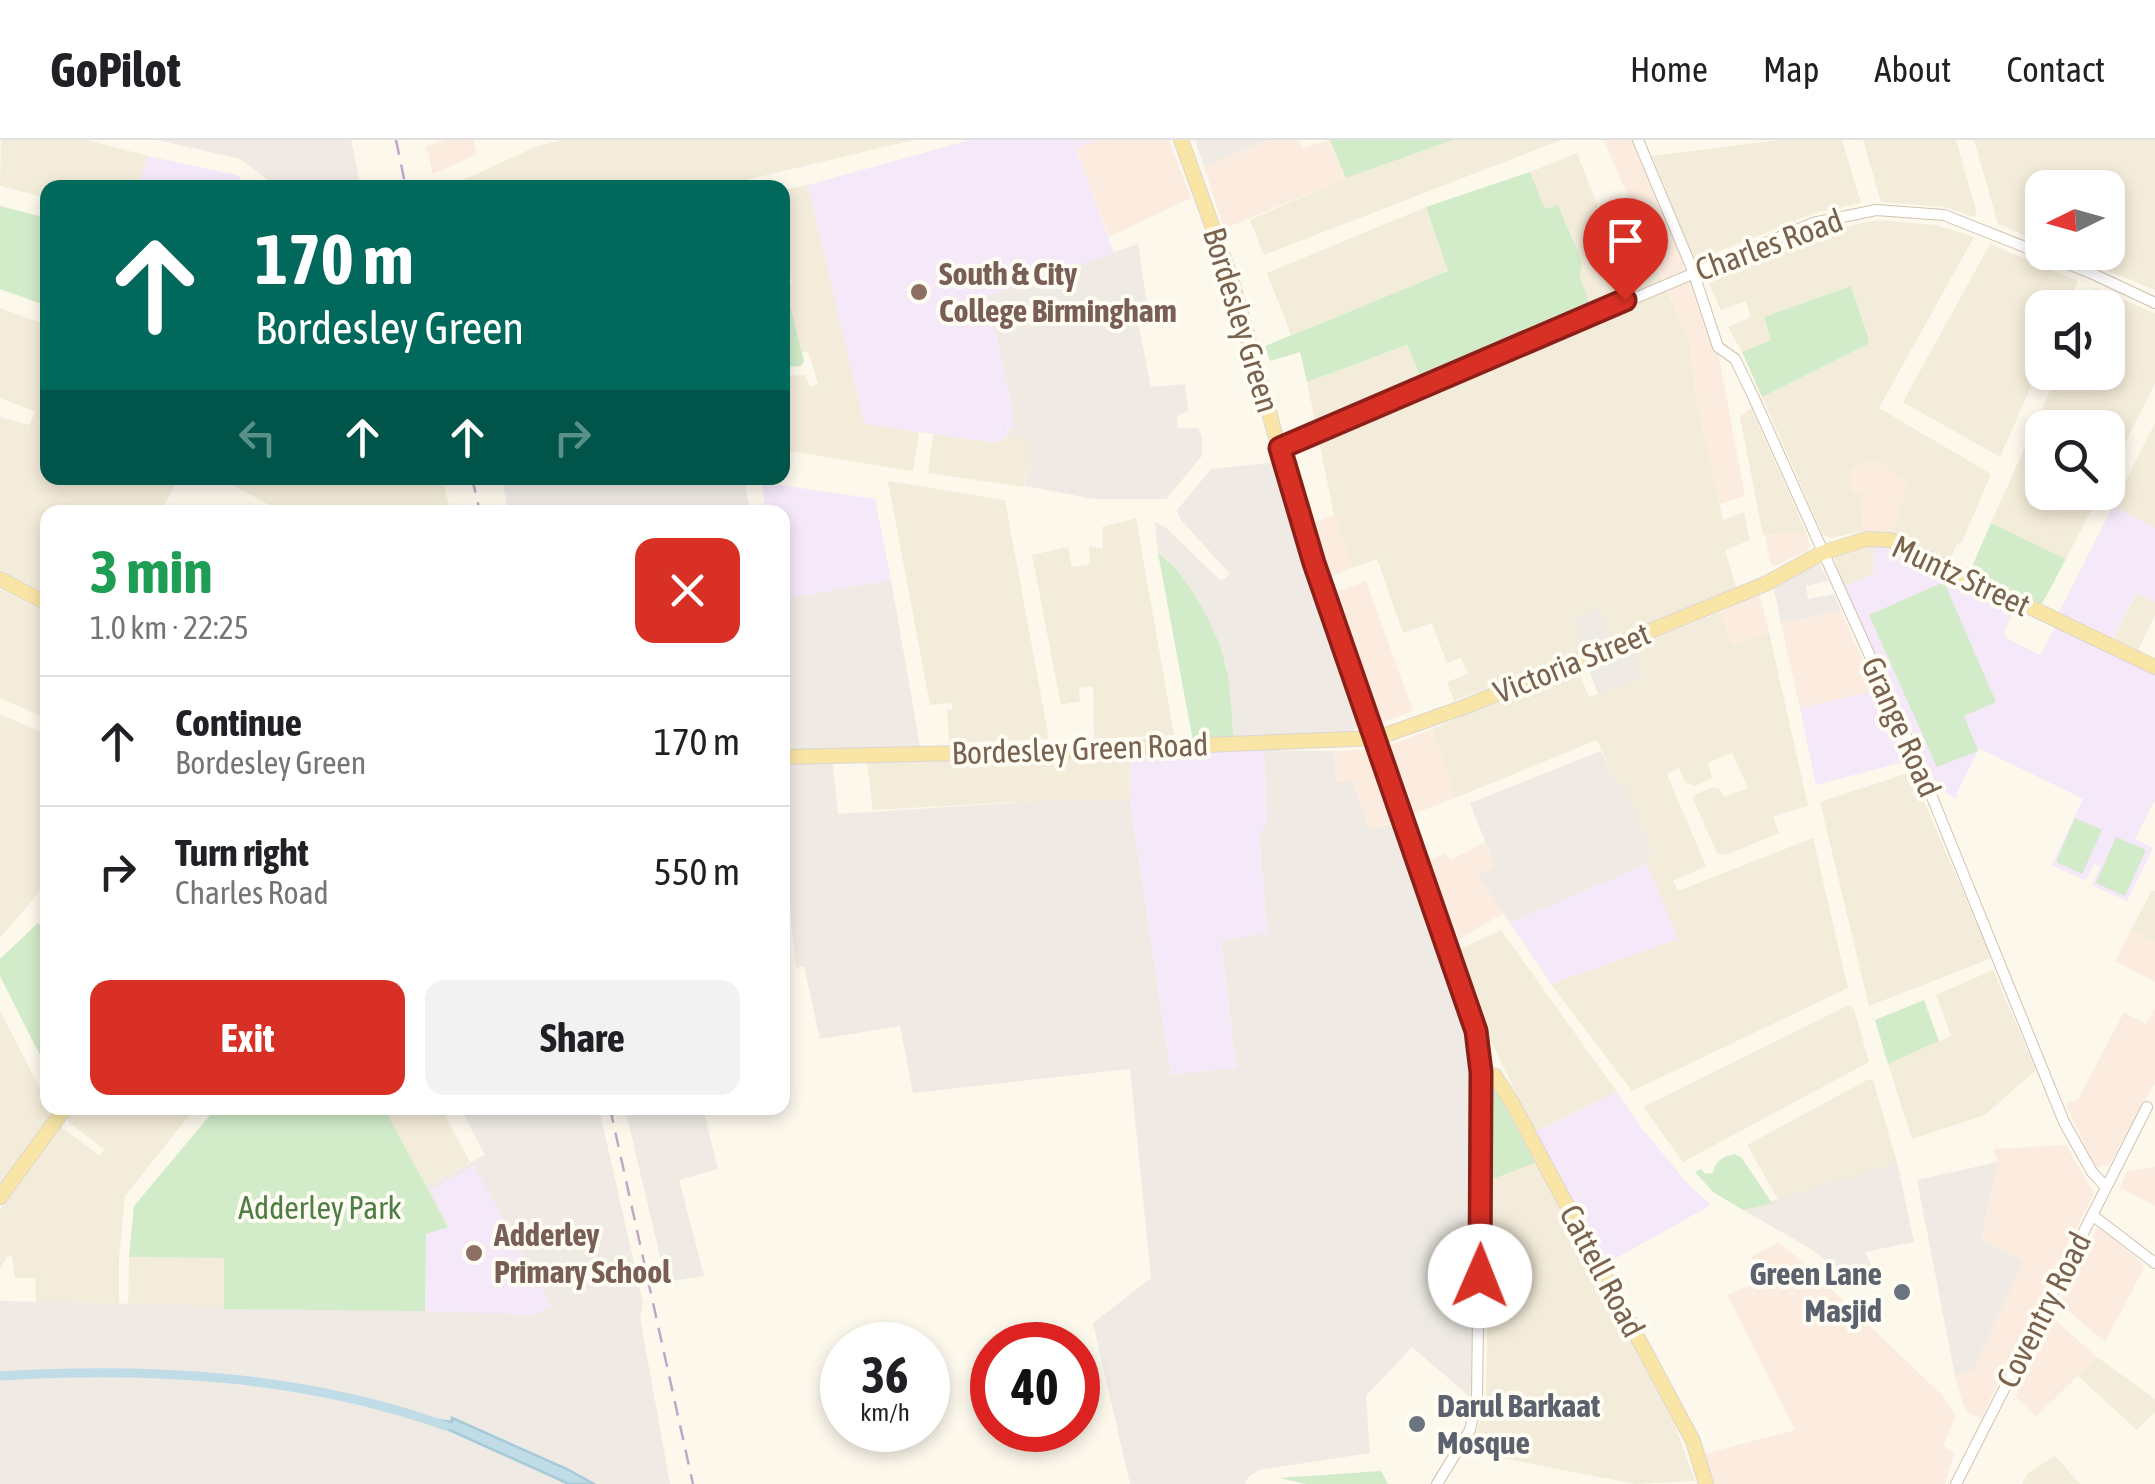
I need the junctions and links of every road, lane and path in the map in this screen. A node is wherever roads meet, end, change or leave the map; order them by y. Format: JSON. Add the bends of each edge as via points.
{"nodes":[{"id":1,"x":1181,"y":140,"type":"edge"},
{"id":2,"x":1638,"y":140,"type":"edge"},
{"id":3,"x":1693,"y":271,"type":"junction"},
{"id":4,"x":2155,"y":303,"type":"edge"},
{"id":5,"x":1280,"y":448,"type":"junction"},
{"id":6,"x":1822,"y":553,"type":"junction"},
{"id":7,"x":0,"y":579,"type":"edge"},
{"id":8,"x":1765,"y":584,"type":"joint"},
{"id":9,"x":40,"y":600,"type":"edge"},
{"id":10,"x":2155,"y":667,"type":"edge"},
{"id":11,"x":1376,"y":738,"type":"junction"},
{"id":12,"x":790,"y":758,"type":"edge"},
{"id":13,"x":1481,"y":1072,"type":"junction"},
{"id":14,"x":2155,"y":1093,"type":"edge"},
{"id":15,"x":59,"y":1115,"type":"edge"},
{"id":16,"x":2106,"y":1186,"type":"junction"},
{"id":17,"x":0,"y":1197,"type":"edge"},
{"id":18,"x":2092,"y":1215,"type":"junction"},
{"id":19,"x":2155,"y":1264,"type":"edge"},
{"id":20,"x":1436,"y":1484,"type":"edge"},
{"id":21,"x":1706,"y":1484,"type":"edge"},
{"id":22,"x":1956,"y":1484,"type":"edge"}],
"edges":[{"from":1,"to":5,"type":"main road","name":"Bordesley Green","via":[[1230,275]]},
{"from":2,"to":3,"type":"street","name":"Grange Road"},
{"from":3,"to":4,"type":"street","name":"Charles Road","via":[[1813,222],[1876,210],[1944,214]]},
{"from":3,"to":5,"type":"street","name":"Charles Road"},
{"from":3,"to":6,"type":"street","name":"Grange Road","via":[[1718,347],[1735,359]]},
{"from":5,"to":11,"type":"main road","name":"Bordesley Green"},
{"from":6,"to":8,"type":"main road","name":"Muntz Street"},
{"from":6,"to":10,"type":"main road","name":"Muntz Street","via":[[1866,539],[1890,540]]},
{"from":6,"to":16,"type":"street","name":"Grange Road","via":[[1919,765],[2064,1122]]},
{"from":7,"to":9,"type":"main road"},
{"from":8,"to":11,"type":"main road","name":"Victoria Street"},
{"from":11,"to":12,"type":"main road","name":"Bordesley Green Road"},
{"from":11,"to":13,"type":"main road","name":"Bordesley Green","via":[[1470,1011]]},
{"from":13,"to":20,"type":"street","via":[[1477,1399],[1470,1430]]},
{"from":13,"to":21,"type":"main road","name":"Cattell Road","via":[[1495,1076],[1511,1101],[1693,1441]]},
{"from":14,"to":16,"type":"street","name":"Coventry Road"},
{"from":15,"to":17,"type":"main road"},
{"from":16,"to":18,"type":"street","name":"Coventry Road"},
{"from":18,"to":19,"type":"street"},
{"from":18,"to":22,"type":"street","name":"Coventry Road"}]}
